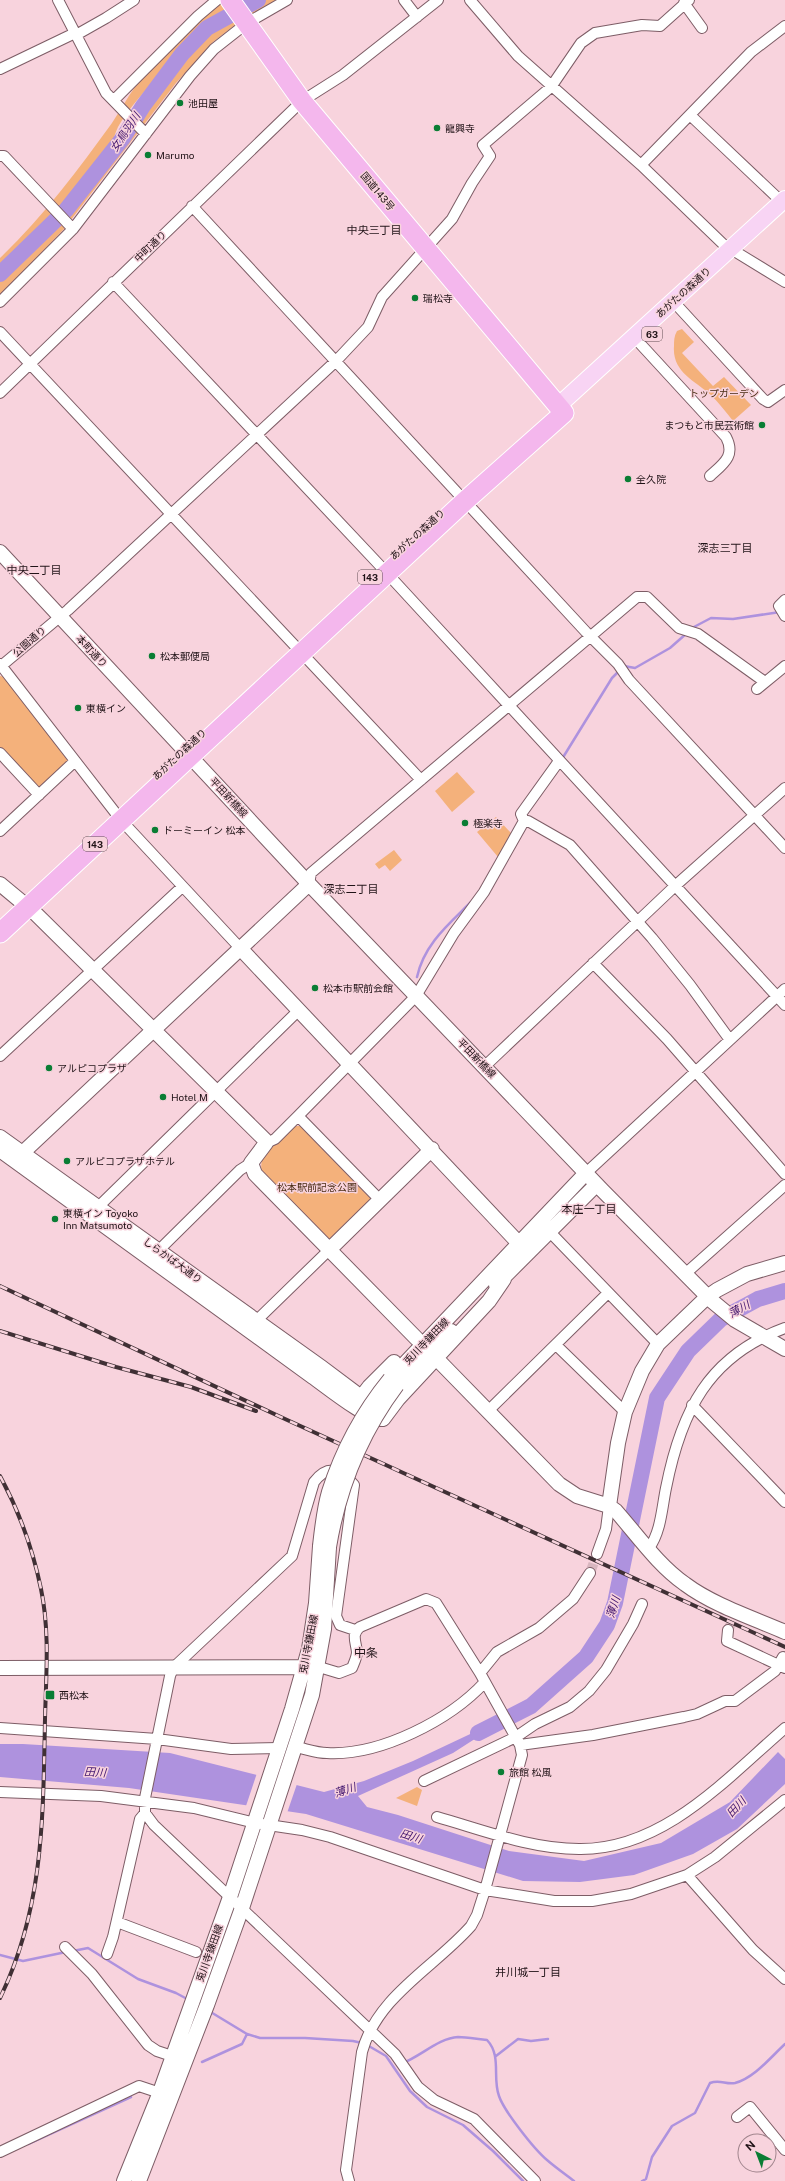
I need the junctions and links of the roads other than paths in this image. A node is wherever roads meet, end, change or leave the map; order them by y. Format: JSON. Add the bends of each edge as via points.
{"nodes":[{"id":1,"x":58,"y":0,"type":"edge"},
{"id":2,"x":134,"y":0,"type":"edge"},
{"id":3,"x":217,"y":0,"type":"edge"},
{"id":4,"x":230,"y":0,"type":"edge"},
{"id":5,"x":287,"y":0,"type":"edge"},
{"id":6,"x":404,"y":0,"type":"edge"},
{"id":7,"x":438,"y":0,"type":"edge"},
{"id":8,"x":470,"y":0,"type":"edge"},
{"id":9,"x":686,"y":1,"type":"edge"},
{"id":10,"x":417,"y":17,"type":"junction"},
{"id":11,"x":245,"y":22,"type":"junction"},
{"id":12,"x":785,"y":26,"type":"edge"},
{"id":13,"x":702,"y":28,"type":"dead end"},
{"id":14,"x":75,"y":34,"type":"junction"},
{"id":15,"x":0,"y":69,"type":"edge"},
{"id":16,"x":551,"y":87,"type":"junction"},
{"id":17,"x":302,"y":101,"type":"junction"},
{"id":18,"x":117,"y":104,"type":"junction"},
{"id":19,"x":690,"y":115,"type":"junction"},
{"id":20,"x":144,"y":132,"type":"junction"},
{"id":21,"x":0,"y":156,"type":"edge"},
{"id":22,"x":641,"y":165,"type":"junction"},
{"id":23,"x":784,"y":204,"type":"edge"},
{"id":24,"x":192,"y":206,"type":"junction"},
{"id":25,"x":71,"y":227,"type":"junction"},
{"id":26,"x":426,"y":247,"type":"junction"},
{"id":27,"x":735,"y":252,"type":"junction"},
{"id":28,"x":113,"y":282,"type":"junction"},
{"id":29,"x":785,"y":282,"type":"edge"},
{"id":30,"x":0,"y":302,"type":"edge"},
{"id":31,"x":676,"y":305,"type":"junction"},
{"id":32,"x":0,"y":332,"type":"edge"},
{"id":33,"x":637,"y":340,"type":"junction"},
{"id":34,"x":336,"y":361,"type":"junction"},
{"id":35,"x":30,"y":363,"type":"junction"},
{"id":36,"x":0,"y":393,"type":"edge"},
{"id":37,"x":784,"y":393,"type":"edge"},
{"id":38,"x":561,"y":409,"type":"junction"},
{"id":39,"x":256,"y":434,"type":"junction"},
{"id":40,"x":710,"y":476,"type":"dead end"},
{"id":41,"x":462,"y":498,"type":"junction"},
{"id":42,"x":170,"y":512,"type":"junction"},
{"id":43,"x":0,"y":552,"type":"edge"},
{"id":44,"x":384,"y":570,"type":"junction"},
{"id":45,"x":785,"y":600,"type":"edge"},
{"id":46,"x":783,"y":614,"type":"edge"},
{"id":47,"x":59,"y":615,"type":"junction"},
{"id":48,"x":591,"y":636,"type":"junction"},
{"id":49,"x":299,"y":649,"type":"junction"},
{"id":50,"x":0,"y":666,"type":"edge"},
{"id":51,"x":785,"y":666,"type":"edge"},
{"id":52,"x":509,"y":706,"type":"junction"},
{"id":53,"x":0,"y":753,"type":"edge"},
{"id":54,"x":187,"y":753,"type":"junction"},
{"id":55,"x":75,"y":761,"type":"junction"},
{"id":56,"x":561,"y":762,"type":"junction"},
{"id":57,"x":421,"y":780,"type":"junction"},
{"id":58,"x":785,"y":788,"type":"edge"},
{"id":59,"x":38,"y":795,"type":"junction"},
{"id":60,"x":754,"y":815,"type":"junction"},
{"id":61,"x":118,"y":816,"type":"junction"},
{"id":62,"x":523,"y":819,"type":"junction"},
{"id":63,"x":0,"y":831,"type":"edge"},
{"id":64,"x":785,"y":848,"type":"edge"},
{"id":65,"x":0,"y":884,"type":"edge"},
{"id":66,"x":309,"y":884,"type":"junction"},
{"id":67,"x":675,"y":886,"type":"junction"},
{"id":68,"x":182,"y":887,"type":"junction"},
{"id":69,"x":25,"y":904,"type":"junction"},
{"id":70,"x":0,"y":922,"type":"edge"},
{"id":71,"x":638,"y":922,"type":"junction"},
{"id":72,"x":0,"y":933,"type":"edge"},
{"id":73,"x":240,"y":948,"type":"junction"},
{"id":74,"x":593,"y":963,"type":"junction"},
{"id":75,"x":93,"y":969,"type":"junction"},
{"id":76,"x":785,"y":989,"type":"edge"},
{"id":77,"x":416,"y":996,"type":"junction"},
{"id":78,"x":777,"y":997,"type":"junction"},
{"id":79,"x":785,"y":1005,"type":"edge"},
{"id":80,"x":299,"y":1010,"type":"junction"},
{"id":81,"x":154,"y":1030,"type":"junction"},
{"id":82,"x":730,"y":1040,"type":"junction"},
{"id":83,"x":1,"y":1054,"type":"edge"},
{"id":84,"x":350,"y":1064,"type":"junction"},
{"id":85,"x":485,"y":1066,"type":"junction"},
{"id":86,"x":696,"y":1071,"type":"junction"},
{"id":87,"x":217,"y":1092,"type":"junction"},
{"id":88,"x":298,"y":1116,"type":"junction"},
{"id":89,"x":0,"y":1137,"type":"edge"},
{"id":90,"x":266,"y":1143,"type":"junction"},
{"id":91,"x":432,"y":1149,"type":"junction"},
{"id":92,"x":0,"y":1150,"type":"edge"},
{"id":93,"x":18,"y":1156,"type":"junction"},
{"id":94,"x":251,"y":1163,"type":"junction"},
{"id":95,"x":586,"y":1173,"type":"junction"},
{"id":96,"x":785,"y":1174,"type":"edge"},
{"id":97,"x":596,"y":1185,"type":"junction"},
{"id":98,"x":785,"y":1185,"type":"edge"},
{"id":99,"x":380,"y":1200,"type":"junction"},
{"id":100,"x":94,"y":1211,"type":"junction"},
{"id":101,"x":545,"y":1227,"type":"junction"},
{"id":102,"x":524,"y":1248,"type":"junction"},
{"id":103,"x":329,"y":1250,"type":"junction"},
{"id":104,"x":154,"y":1255,"type":"junction"},
{"id":105,"x":785,"y":1263,"type":"edge"},
{"id":106,"x":490,"y":1274,"type":"junction"},
{"id":107,"x":685,"y":1274,"type":"junction"},
{"id":108,"x":504,"y":1279,"type":"junction"},
{"id":109,"x":608,"y":1293,"type":"junction"},
{"id":110,"x":710,"y":1299,"type":"junction"},
{"id":111,"x":251,"y":1325,"type":"junction"},
{"id":112,"x":785,"y":1328,"type":"edge"},
{"id":113,"x":760,"y":1335,"type":"junction"},
{"id":114,"x":417,"y":1339,"type":"junction"},
{"id":115,"x":658,"y":1344,"type":"junction"},
{"id":116,"x":556,"y":1345,"type":"junction"},
{"id":117,"x":785,"y":1349,"type":"edge"},
{"id":118,"x":437,"y":1359,"type":"junction"},
{"id":119,"x":393,"y":1382,"type":"junction"},
{"id":120,"x":358,"y":1402,"type":"junction"},
{"id":121,"x":692,"y":1405,"type":"junction"},
{"id":122,"x":488,"y":1411,"type":"junction"},
{"id":123,"x":625,"y":1412,"type":"junction"},
{"id":124,"x":785,"y":1502,"type":"edge"},
{"id":125,"x":612,"y":1509,"type":"junction"},
{"id":126,"x":324,"y":1546,"type":"junction"},
{"id":127,"x":648,"y":1548,"type":"junction"},
{"id":128,"x":597,"y":1554,"type":"tunnel mouth"},
{"id":129,"x":590,"y":1573,"type":"tunnel mouth"},
{"id":130,"x":642,"y":1604,"type":"dead end"},
{"id":131,"x":355,"y":1630,"type":"junction"},
{"id":132,"x":728,"y":1630,"type":"dead end"},
{"id":133,"x":785,"y":1632,"type":"edge"},
{"id":134,"x":783,"y":1663,"type":"edge"},
{"id":135,"x":304,"y":1667,"type":"junction"},
{"id":136,"x":319,"y":1667,"type":"junction"},
{"id":137,"x":0,"y":1668,"type":"edge"},
{"id":138,"x":173,"y":1668,"type":"junction"},
{"id":139,"x":482,"y":1677,"type":"junction"},
{"id":140,"x":0,"y":1728,"type":"edge"},
{"id":141,"x":785,"y":1728,"type":"edge"},
{"id":142,"x":516,"y":1738,"type":"junction"},
{"id":143,"x":156,"y":1740,"type":"junction"},
{"id":144,"x":278,"y":1750,"type":"junction"},
{"id":145,"x":295,"y":1751,"type":"junction"},
{"id":146,"x":424,"y":1780,"type":"dead end"},
{"id":147,"x":0,"y":1792,"type":"edge"},
{"id":148,"x":145,"y":1800,"type":"junction"},
{"id":149,"x":785,"y":1800,"type":"edge"},
{"id":150,"x":144,"y":1813,"type":"junction"},
{"id":151,"x":438,"y":1817,"type":"dead end"},
{"id":152,"x":256,"y":1820,"type":"junction"},
{"id":153,"x":271,"y":1822,"type":"junction"},
{"id":154,"x":499,"y":1837,"type":"junction"},
{"id":155,"x":687,"y":1875,"type":"junction"},
{"id":156,"x":486,"y":1887,"type":"junction"},
{"id":157,"x":230,"y":1897,"type":"junction"},
{"id":158,"x":242,"y":1908,"type":"junction"},
{"id":159,"x":117,"y":1922,"type":"junction"},
{"id":160,"x":65,"y":1947,"type":"dead end"},
{"id":161,"x":196,"y":1952,"type":"dead end"},
{"id":162,"x":107,"y":1954,"type":"dead end"},
{"id":163,"x":785,"y":1978,"type":"edge"},
{"id":164,"x":367,"y":2039,"type":"junction"},
{"id":165,"x":179,"y":2058,"type":"junction"},
{"id":166,"x":166,"y":2095,"type":"junction"},
{"id":167,"x":737,"y":2118,"type":"dead end"},
{"id":168,"x":785,"y":2150,"type":"edge"},
{"id":169,"x":0,"y":2152,"type":"edge"},
{"id":170,"x":124,"y":2181,"type":"edge"},
{"id":171,"x":139,"y":2181,"type":"edge"},
{"id":172,"x":349,"y":2181,"type":"edge"},
{"id":173,"x":535,"y":2181,"type":"edge"}],
"edges":[{"from":1,"to":14,"type":"street"},
{"from":2,"to":14,"type":"street"},
{"from":3,"to":18,"type":"street","via":[[192,22]]},
{"from":4,"to":11,"type":"highway","name":"国道143号"},
{"from":5,"to":11,"type":"street"},
{"from":6,"to":10,"type":"street"},
{"from":7,"to":10,"type":"street","name":"中町通り"},
{"from":8,"to":16,"type":"street","via":[[504,42]]},
{"from":9,"to":13,"type":"street"},
{"from":9,"to":16,"type":"street","via":[[660,26],[642,25],[595,33],[581,43]]},
{"from":10,"to":17,"type":"street","name":"中町通り","via":[[344,75]]},
{"from":11,"to":17,"type":"highway","name":"国道143号"},
{"from":11,"to":20,"type":"street","via":[[214,49]]},
{"from":12,"to":19,"type":"street","via":[[751,52]]},
{"from":14,"to":15,"type":"street"},
{"from":14,"to":18,"type":"street","via":[[106,93]]},
{"from":16,"to":22,"type":"street"},
{"from":16,"to":26,"type":"street","name":"公園通り","via":[[484,145],[490,156],[452,219]]},
{"from":17,"to":24,"type":"street","name":"中町通り"},
{"from":17,"to":26,"type":"highway","name":"国道143号"},
{"from":18,"to":20,"type":"street"},
{"from":19,"to":22,"type":"street"},
{"from":19,"to":23,"type":"street"},
{"from":20,"to":25,"type":"street"},
{"from":21,"to":25,"type":"street","via":[[4,156]]},
{"from":22,"to":27,"type":"street","via":[[723,244]]},
{"from":23,"to":27,"type":"main road","name":"あがたの森通り","number":"63"},
{"from":24,"to":28,"type":"street","name":"中町通り"},
{"from":24,"to":34,"type":"street"},
{"from":25,"to":30,"type":"street"},
{"from":26,"to":34,"type":"street","name":"公園通り","via":[[382,297],[368,327]]},
{"from":26,"to":38,"type":"highway","name":"国道143号"},
{"from":27,"to":29,"type":"street"},
{"from":27,"to":31,"type":"main road","name":"あがたの森通り","number":"63"},
{"from":28,"to":35,"type":"street","name":"中町通り"},
{"from":28,"to":39,"type":"street"},
{"from":31,"to":33,"type":"main road","name":"あがたの森通り","number":"63"},
{"from":31,"to":37,"type":"street","via":[[763,399],[768,402]]},
{"from":32,"to":35,"type":"street"},
{"from":33,"to":38,"type":"main road","name":"あがたの森通り","number":"63"},
{"from":33,"to":40,"type":"street","via":[[673,381],[698,404],[729,443],[729,458]]},
{"from":34,"to":39,"type":"street","name":"公園通り"},
{"from":34,"to":41,"type":"street"},
{"from":35,"to":36,"type":"street","name":"中町通り"},
{"from":35,"to":42,"type":"street"},
{"from":38,"to":41,"type":"highway","name":"あがたの森通り","number":"143"},
{"from":39,"to":42,"type":"street","name":"公園通り"},
{"from":39,"to":44,"type":"street"},
{"from":41,"to":44,"type":"highway","name":"あがたの森通り","number":"143"},
{"from":41,"to":48,"type":"street"},
{"from":42,"to":47,"type":"street","name":"公園通り","via":[[68,610]]},
{"from":42,"to":49,"type":"street"},
{"from":43,"to":47,"type":"street","name":"本町通り"},
{"from":44,"to":49,"type":"highway","name":"あがたの森通り","number":"143"},
{"from":44,"to":52,"type":"street"},
{"from":45,"to":46,"type":"street","via":[[779,606]]},
{"from":47,"to":50,"type":"street","name":"公園通り"},
{"from":47,"to":54,"type":"street","name":"本町通り"},
{"from":48,"to":51,"type":"street","via":[[637,597],[647,597],[679,628],[689,632],[761,686]]},
{"from":48,"to":52,"type":"street"},
{"from":48,"to":60,"type":"street"},
{"from":49,"to":54,"type":"highway","name":"あがたの森通り","number":"143"},
{"from":49,"to":57,"type":"street"},
{"from":50,"to":55,"type":"street"},
{"from":52,"to":56,"type":"street"},
{"from":52,"to":57,"type":"street"},
{"from":53,"to":59,"type":"street"},
{"from":54,"to":61,"type":"highway","name":"あがたの森通り","number":"143"},
{"from":54,"to":66,"type":"street","name":"平田新橋線"},
{"from":55,"to":59,"type":"street"},
{"from":55,"to":61,"type":"street"},
{"from":56,"to":62,"type":"street","via":[[521,814]]},
{"from":56,"to":67,"type":"street"},
{"from":57,"to":66,"type":"street","via":[[311,873]]},
{"from":58,"to":60,"type":"street"},
{"from":59,"to":63,"type":"street"},
{"from":60,"to":64,"type":"street"},
{"from":60,"to":67,"type":"street"},
{"from":61,"to":68,"type":"street"},
{"from":61,"to":69,"type":"highway","name":"あがたの森通り","number":"143"},
{"from":62,"to":71,"type":"street","via":[[570,845]]},
{"from":62,"to":77,"type":"street","via":[[484,892],[454,933]]},
{"from":65,"to":69,"type":"street"},
{"from":66,"to":73,"type":"street"},
{"from":66,"to":77,"type":"street","name":"平田新橋線"},
{"from":67,"to":71,"type":"street"},
{"from":67,"to":78,"type":"street"},
{"from":68,"to":73,"type":"street"},
{"from":68,"to":75,"type":"street"},
{"from":69,"to":70,"type":"highway","name":"あがたの森通り","number":"143"},
{"from":69,"to":72,"type":"highway","name":"あがたの森通り","number":"143"},
{"from":69,"to":75,"type":"street"},
{"from":71,"to":74,"type":"street"},
{"from":71,"to":82,"type":"street","via":[[690,985]]},
{"from":73,"to":80,"type":"street"},
{"from":73,"to":81,"type":"street"},
{"from":74,"to":85,"type":"street"},
{"from":74,"to":86,"type":"street"},
{"from":75,"to":81,"type":"street"},
{"from":75,"to":83,"type":"street"},
{"from":76,"to":78,"type":"street"},
{"from":77,"to":84,"type":"street"},
{"from":77,"to":85,"type":"street","name":"平田新橋線"},
{"from":78,"to":79,"type":"street"},
{"from":78,"to":82,"type":"street"},
{"from":80,"to":84,"type":"street"},
{"from":80,"to":87,"type":"street"},
{"from":81,"to":87,"type":"street"},
{"from":81,"to":93,"type":"street"},
{"from":82,"to":86,"type":"street"},
{"from":84,"to":88,"type":"street"},
{"from":84,"to":91,"type":"street"},
{"from":85,"to":95,"type":"street","name":"平田新橋線"},
{"from":86,"to":95,"type":"street"},
{"from":86,"to":96,"type":"street"},
{"from":87,"to":90,"type":"street"},
{"from":87,"to":100,"type":"street"},
{"from":88,"to":90,"type":"street","via":[[275,1139]]},
{"from":88,"to":99,"type":"street"},
{"from":89,"to":93,"type":"street","name":"しらかば大通り"},
{"from":90,"to":94,"type":"street"},
{"from":91,"to":99,"type":"street"},
{"from":91,"to":102,"type":"street"},
{"from":92,"to":93,"type":"street","name":"しらかば大通り"},
{"from":93,"to":100,"type":"street","name":"しらかば大通り"},
{"from":94,"to":103,"type":"street","via":[[255,1174]]},
{"from":94,"to":104,"type":"street","via":[[240,1170]]},
{"from":95,"to":97,"type":"street","name":"平田新橋線"},
{"from":95,"to":101,"type":"street","name":"兎川寺鎌田線"},
{"from":97,"to":101,"type":"street","name":"兎川寺鎌田線"},
{"from":97,"to":107,"type":"street","name":"平田新橋線"},
{"from":98,"to":107,"type":"street"},
{"from":99,"to":103,"type":"street"},
{"from":100,"to":104,"type":"street","name":"しらかば大通り"},
{"from":101,"to":102,"type":"street","name":"兎川寺鎌田線"},
{"from":101,"to":109,"type":"street"},
{"from":102,"to":106,"type":"street","name":"兎川寺鎌田線"},
{"from":102,"to":108,"type":"street","name":"兎川寺鎌田線"},
{"from":103,"to":111,"type":"street"},
{"from":103,"to":114,"type":"street"},
{"from":104,"to":111,"type":"street","name":"しらかば大通り"},
{"from":105,"to":110,"type":"street","via":[[748,1274]]},
{"from":106,"to":114,"type":"street","via":[[467,1291]]},
{"from":106,"to":119,"type":"street","name":"兎川寺鎌田線"},
{"from":107,"to":110,"type":"street","name":"平田新橋線"},
{"from":108,"to":118,"type":"street","via":[[489,1301]]},
{"from":108,"to":119,"type":"street","name":"兎川寺鎌田線"},
{"from":109,"to":115,"type":"street"},
{"from":109,"to":116,"type":"street"},
{"from":110,"to":113,"type":"street","name":"平田新橋線"},
{"from":110,"to":115,"type":"street"},
{"from":111,"to":120,"type":"street","name":"しらかば大通り"},
{"from":112,"to":113,"type":"street"},
{"from":113,"to":117,"type":"street","name":"平田新橋線"},
{"from":113,"to":121,"type":"street","via":[[713,1374]]},
{"from":114,"to":120,"type":"street"},
{"from":115,"to":123,"type":"street","via":[[642,1371]]},
{"from":116,"to":122,"type":"street"},
{"from":116,"to":123,"type":"street"},
{"from":118,"to":120,"type":"street","name":"しらかば大通り","via":[[398,1399],[383,1419],[378,1420]]},
{"from":118,"to":122,"type":"street"},
{"from":119,"to":126,"type":"street","name":"兎川寺鎌田線","bridge":true,"via":[[354,1458]]},
{"from":121,"to":124,"type":"street"},
{"from":121,"to":127,"type":"street","via":[[681,1430],[655,1541]]},
{"from":122,"to":125,"type":"street","via":[[559,1484],[577,1496]]},
{"from":123,"to":125,"type":"street","via":[[618,1443]]},
{"from":125,"to":127,"type":"street"},
{"from":125,"to":128,"type":"street"},
{"from":126,"to":135,"type":"street","name":"兎川寺鎌田線"},
{"from":126,"to":136,"type":"street","name":"兎川寺鎌田線","via":[[324,1628]]},
{"from":127,"to":133,"type":"street","via":[[664,1567],[687,1586],[736,1616]]},
{"from":129,"to":139,"type":"street","via":[[573,1599],[539,1628],[497,1652]]},
{"from":130,"to":142,"type":"street","via":[[606,1670],[589,1691],[570,1707],[535,1724]]},
{"from":131,"to":136,"type":"street","via":[[357,1652],[352,1668],[339,1673]]},
{"from":131,"to":138,"type":"street","via":[[340,1625],[336,1616],[354,1485],[342,1472],[332,1470],[320,1474],[314,1482],[292,1556]]},
{"from":131,"to":139,"type":"street","via":[[426,1599],[431,1600]]},
{"from":132,"to":134,"type":"street","via":[[727,1641]]},
{"from":134,"to":142,"type":"street","via":[[735,1701],[725,1701],[697,1714],[593,1735]]},
{"from":135,"to":136,"type":"street"},
{"from":135,"to":138,"type":"street"},
{"from":135,"to":144,"type":"street","name":"兎川寺鎌田線"},
{"from":136,"to":145,"type":"street","name":"兎川寺鎌田線"},
{"from":137,"to":138,"type":"street"},
{"from":138,"to":143,"type":"street"},
{"from":139,"to":142,"type":"street"},
{"from":139,"to":145,"type":"street","via":[[470,1698],[442,1718],[372,1748],[326,1753]]},
{"from":140,"to":143,"type":"street"},
{"from":141,"to":154,"type":"street","via":[[675,1820],[631,1840],[580,1849],[532,1844]]},
{"from":142,"to":146,"type":"street"},
{"from":142,"to":154,"type":"street","via":[[520,1766]]},
{"from":143,"to":144,"type":"street","via":[[231,1749]]},
{"from":143,"to":148,"type":"street"},
{"from":144,"to":152,"type":"street","name":"兎川寺鎌田線"},
{"from":145,"to":153,"type":"street","name":"兎川寺鎌田線"},
{"from":147,"to":148,"type":"street"},
{"from":148,"to":150,"type":"street"},
{"from":148,"to":152,"type":"street"},
{"from":149,"to":155,"type":"street","via":[[715,1857]]},
{"from":150,"to":157,"type":"street"},
{"from":150,"to":159,"type":"street","via":[[140,1819]]},
{"from":151,"to":154,"type":"street"},
{"from":152,"to":153,"type":"street"},
{"from":152,"to":157,"type":"street","name":"兎川寺鎌田線"},
{"from":153,"to":156,"type":"street","via":[[330,1837]]},
{"from":153,"to":158,"type":"street","name":"兎川寺鎌田線"},
{"from":154,"to":156,"type":"street"},
{"from":155,"to":156,"type":"street","via":[[631,1894],[592,1901],[554,1900]]},
{"from":155,"to":163,"type":"street","via":[[753,1950]]},
{"from":156,"to":164,"type":"street","via":[[478,1915],[471,1926],[385,2007]]},
{"from":157,"to":158,"type":"street"},
{"from":157,"to":165,"type":"street","name":"兎川寺鎌田線","via":[[192,2001]]},
{"from":158,"to":164,"type":"street"},
{"from":158,"to":165,"type":"street","name":"兎川寺鎌田線","via":[[205,2009]]},
{"from":159,"to":161,"type":"street"},
{"from":159,"to":162,"type":"street"},
{"from":160,"to":165,"type":"street","via":[[92,1974],[148,2045]]},
{"from":164,"to":172,"type":"street","via":[[346,2170]]},
{"from":164,"to":173,"type":"street","via":[[398,2058],[418,2087],[434,2100],[474,2119]]},
{"from":165,"to":166,"type":"street","name":"兎川寺鎌田線"},
{"from":166,"to":169,"type":"street","via":[[140,2086]]},
{"from":166,"to":170,"type":"street","name":"兎川寺鎌田線"},
{"from":166,"to":171,"type":"street","name":"兎川寺鎌田線"},
{"from":167,"to":168,"type":"street","via":[[750,2107]]}]}
